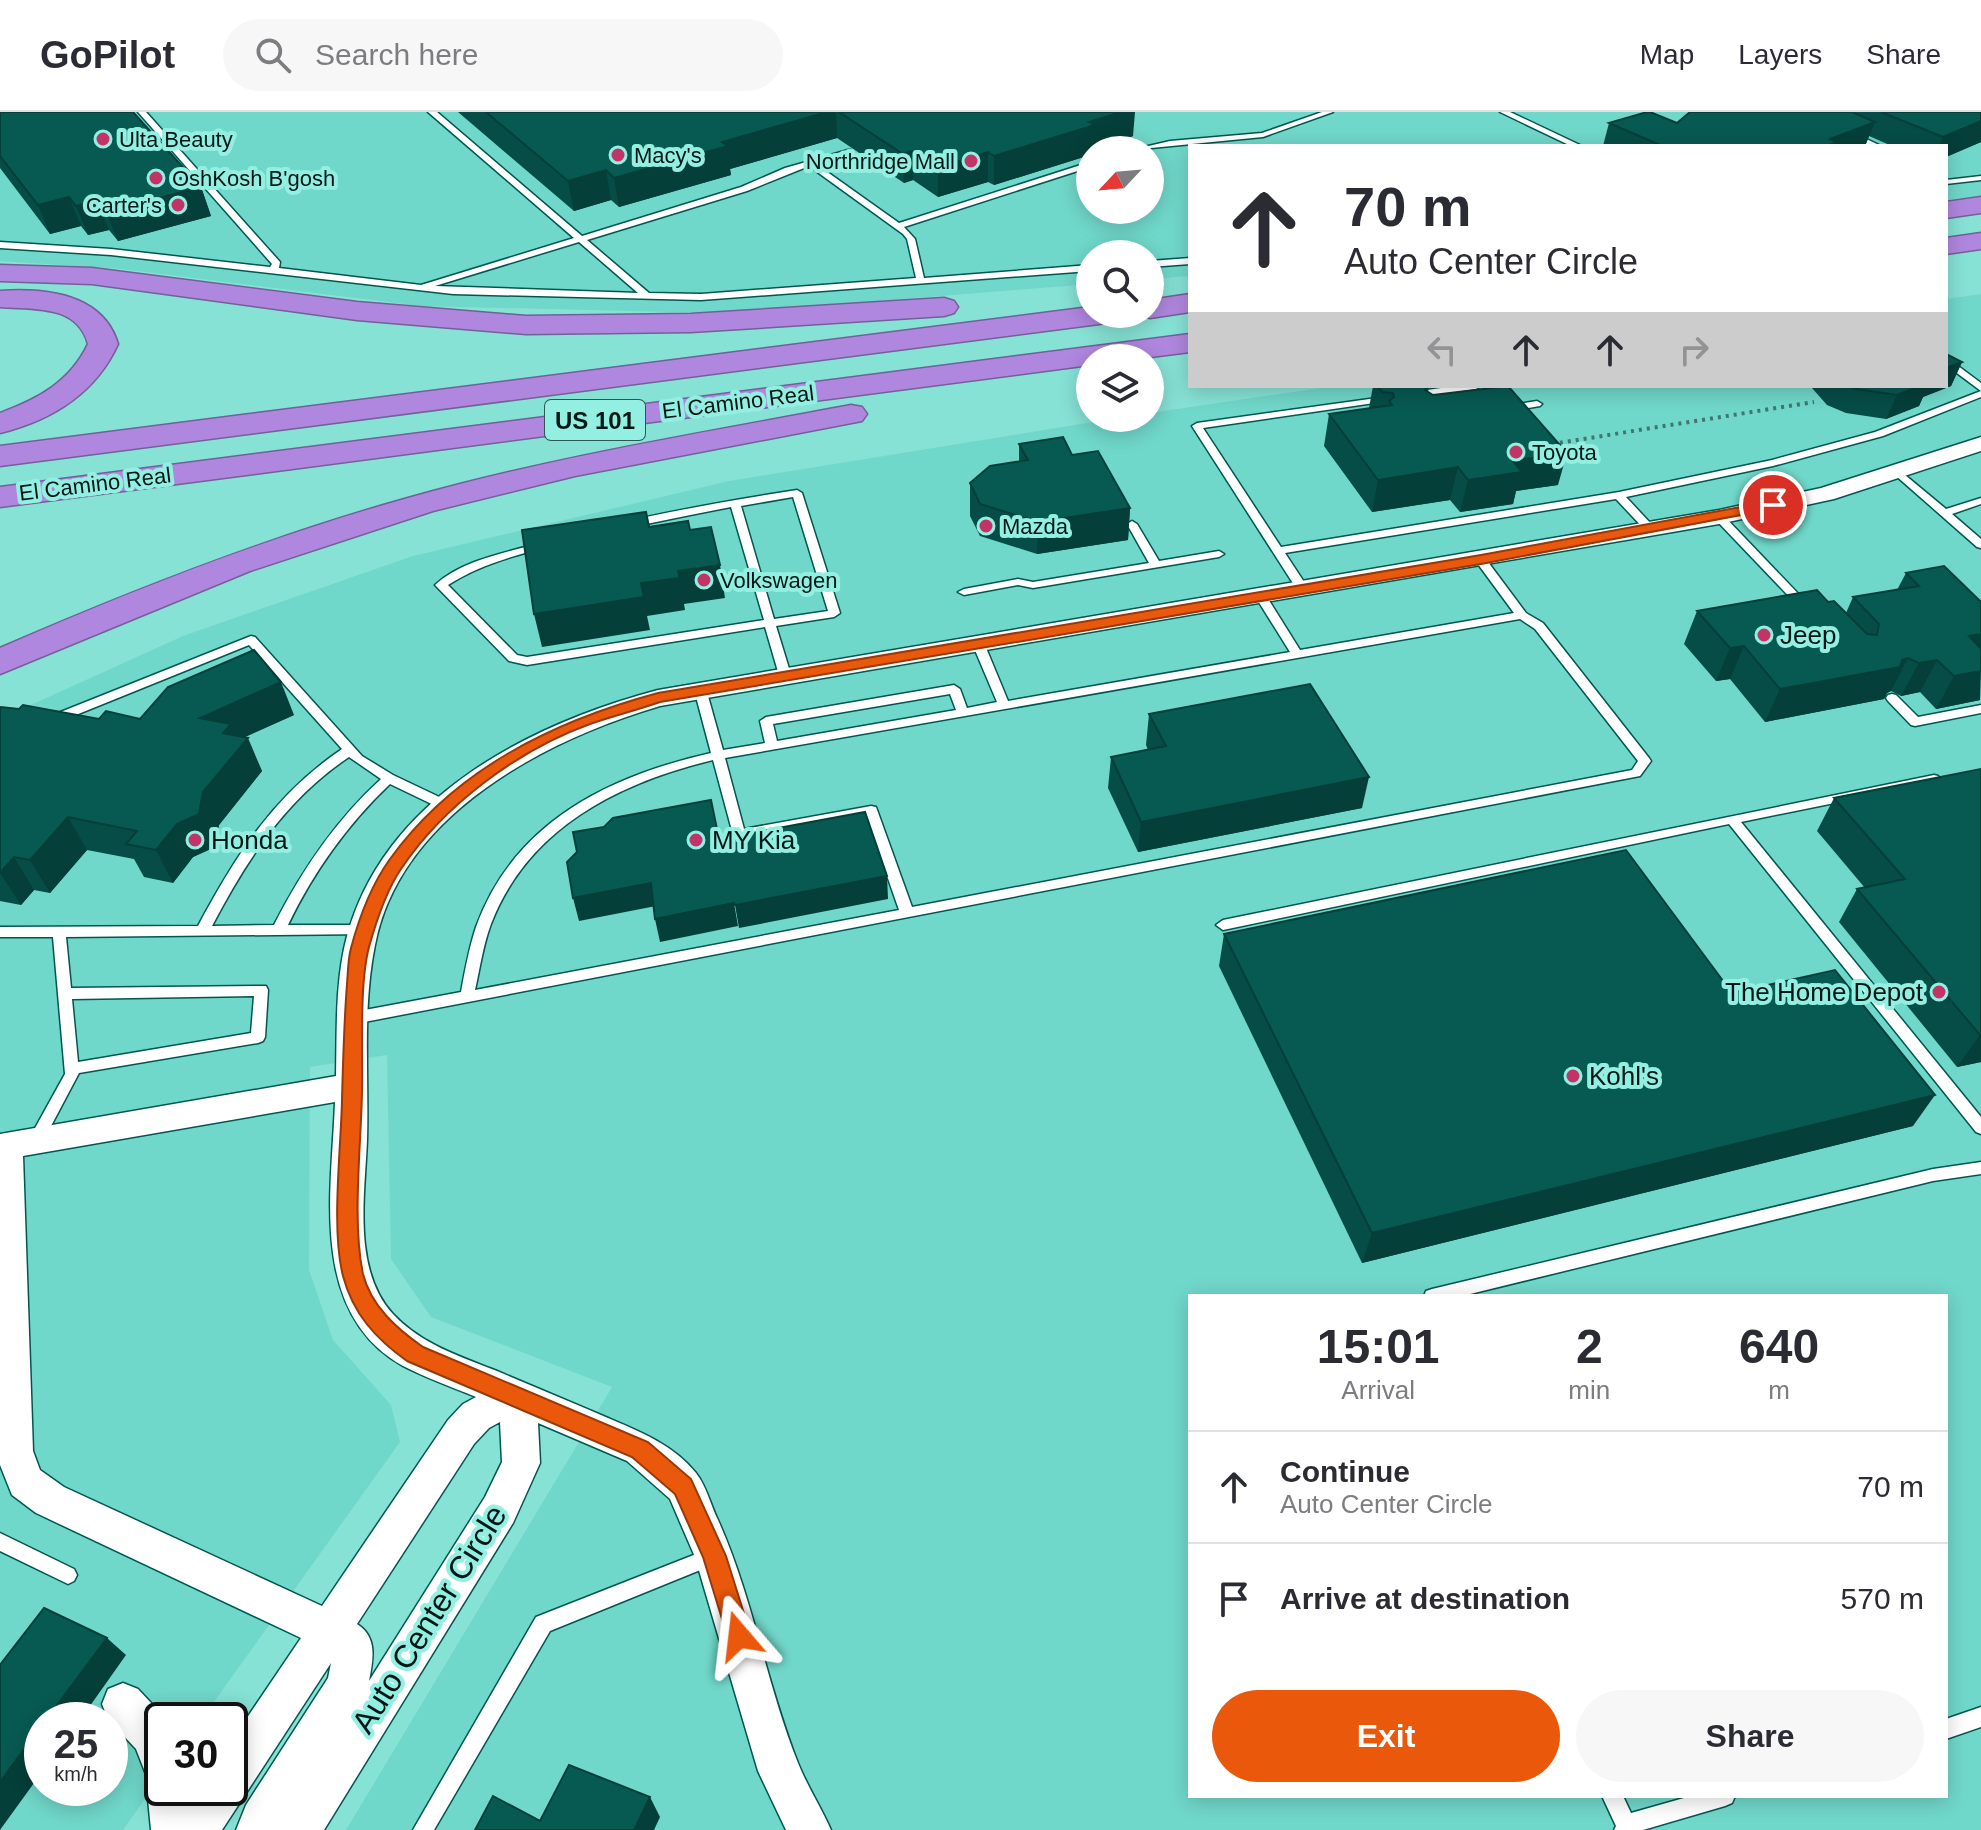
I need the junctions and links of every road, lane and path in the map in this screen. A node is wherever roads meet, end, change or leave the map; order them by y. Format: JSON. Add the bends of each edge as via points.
{"nodes":[{"id":1,"x":142,"y":112,"type":"edge"},
{"id":2,"x":432,"y":112,"type":"edge"},
{"id":3,"x":1329,"y":112,"type":"edge"},
{"id":4,"x":1504,"y":112,"type":"edge"},
{"id":5,"x":1836,"y":129,"type":"edge"},
{"id":6,"x":1164,"y":144,"type":"edge"},
{"id":7,"x":1574,"y":144,"type":"edge"},
{"id":8,"x":1872,"y":144,"type":"edge"},
{"id":9,"x":848,"y":152,"type":"dead end"},
{"id":10,"x":809,"y":163,"type":"junction"},
{"id":11,"x":1076,"y":168,"type":"edge"},
{"id":12,"x":1948,"y":176,"type":"edge"},
{"id":13,"x":1981,"y":178,"type":"edge"},
{"id":14,"x":1960,"y":180,"type":"junction"},
{"id":15,"x":1948,"y":182,"type":"edge"},
{"id":16,"x":1981,"y":205,"type":"edge"},
{"id":17,"x":1948,"y":210,"type":"edge"},
{"id":18,"x":897,"y":226,"type":"junction"},
{"id":19,"x":579,"y":238,"type":"junction"},
{"id":20,"x":1981,"y":241,"type":"edge"},
{"id":21,"x":0,"y":245,"type":"edge"},
{"id":22,"x":1948,"y":246,"type":"edge"},
{"id":23,"x":1188,"y":261,"type":"edge"},
{"id":24,"x":1164,"y":263,"type":"edge"},
{"id":25,"x":1076,"y":269,"type":"edge"},
{"id":26,"x":272,"y":272,"type":"junction"},
{"id":27,"x":0,"y":273,"type":"edge"},
{"id":28,"x":921,"y":282,"type":"junction"},
{"id":29,"x":418,"y":288,"type":"junction"},
{"id":30,"x":1188,"y":290,"type":"edge"},
{"id":31,"x":1164,"y":292,"type":"edge"},
{"id":32,"x":648,"y":297,"type":"junction"},
{"id":33,"x":1076,"y":298,"type":"edge"},
{"id":34,"x":0,"y":299,"type":"edge"},
{"id":35,"x":1188,"y":303,"type":"edge"},
{"id":36,"x":1164,"y":307,"type":"edge"},
{"id":37,"x":1076,"y":318,"type":"edge"},
{"id":38,"x":1188,"y":343,"type":"edge"},
{"id":39,"x":1188,"y":350,"type":"edge"},
{"id":40,"x":1164,"y":355,"type":"edge"},
{"id":41,"x":1948,"y":362,"type":"edge"},
{"id":42,"x":1076,"y":372,"type":"edge"},
{"id":43,"x":1464,"y":388,"type":"edge"},
{"id":44,"x":1981,"y":391,"type":"edge"},
{"id":45,"x":1814,"y":402,"type":"dead end"},
{"id":46,"x":1537,"y":404,"type":"dead end"},
{"id":47,"x":1496,"y":410,"type":"edge"},
{"id":48,"x":0,"y":424,"type":"edge"},
{"id":49,"x":1981,"y":444,"type":"edge"},
{"id":50,"x":1543,"y":446,"type":"edge"},
{"id":51,"x":0,"y":456,"type":"edge"},
{"id":52,"x":1899,"y":473,"type":"junction"},
{"id":53,"x":1619,"y":495,"type":"junction"},
{"id":54,"x":0,"y":497,"type":"edge"},
{"id":55,"x":1981,"y":501,"type":"edge"},
{"id":56,"x":735,"y":502,"type":"junction"},
{"id":57,"x":1944,"y":513,"type":"junction"},
{"id":58,"x":1719,"y":517,"type":"junction"},
{"id":59,"x":1132,"y":524,"type":"edge"},
{"id":60,"x":1650,"y":529,"type":"junction"},
{"id":61,"x":1981,"y":545,"type":"edge"},
{"id":62,"x":1278,"y":551,"type":"junction"},
{"id":63,"x":1219,"y":554,"type":"dead end"},
{"id":64,"x":1481,"y":560,"type":"junction"},
{"id":65,"x":1156,"y":565,"type":"junction"},
{"id":66,"x":1302,"y":588,"type":"junction"},
{"id":67,"x":964,"y":592,"type":"dead end"},
{"id":68,"x":1261,"y":596,"type":"junction"},
{"id":69,"x":1522,"y":615,"type":"junction"},
{"id":70,"x":1816,"y":618,"type":"edge"},
{"id":71,"x":769,"y":623,"type":"junction"},
{"id":72,"x":978,"y":643,"type":"junction"},
{"id":73,"x":1297,"y":654,"type":"junction"},
{"id":74,"x":0,"y":662,"type":"edge"},
{"id":75,"x":278,"y":670,"type":"junction"},
{"id":76,"x":785,"y":675,"type":"junction"},
{"id":77,"x":264,"y":676,"type":"edge"},
{"id":78,"x":700,"y":689,"type":"junction"},
{"id":79,"x":1892,"y":698,"type":"edge"},
{"id":80,"x":1004,"y":705,"type":"junction"},
{"id":81,"x":1981,"y":709,"type":"edge"},
{"id":82,"x":963,"y":713,"type":"junction"},
{"id":83,"x":73,"y":727,"type":"edge"},
{"id":84,"x":772,"y":746,"type":"junction"},
{"id":85,"x":350,"y":750,"type":"junction"},
{"id":86,"x":718,"y":755,"type":"junction"},
{"id":87,"x":389,"y":778,"type":"junction"},
{"id":88,"x":1949,"y":778,"type":"edge"},
{"id":89,"x":447,"y":806,"type":"junction"},
{"id":90,"x":1732,"y":819,"type":"junction"},
{"id":91,"x":907,"y":913,"type":"junction"},
{"id":92,"x":1223,"y":925,"type":"dead end"},
{"id":93,"x":364,"y":930,"type":"junction"},
{"id":94,"x":202,"y":931,"type":"junction"},
{"id":95,"x":278,"y":931,"type":"junction"},
{"id":96,"x":0,"y":932,"type":"edge"},
{"id":97,"x":59,"y":932,"type":"junction"},
{"id":98,"x":65,"y":994,"type":"junction"},
{"id":99,"x":467,"y":996,"type":"junction"},
{"id":100,"x":354,"y":1018,"type":"junction"},
{"id":101,"x":71,"y":1069,"type":"junction"},
{"id":102,"x":352,"y":1086,"type":"junction"},
{"id":103,"x":1981,"y":1128,"type":"edge"},
{"id":104,"x":14,"y":1143,"type":"edge"},
{"id":105,"x":1981,"y":1168,"type":"edge"},
{"id":106,"x":1440,"y":1294,"type":"edge"},
{"id":107,"x":514,"y":1397,"type":"junction"},
{"id":108,"x":0,"y":1542,"type":"edge"},
{"id":109,"x":714,"y":1556,"type":"junction"},
{"id":110,"x":68,"y":1575,"type":"dead end"},
{"id":111,"x":329,"y":1630,"type":"junction"},
{"id":112,"x":128,"y":1709,"type":"edge"},
{"id":113,"x":1981,"y":1717,"type":"edge"},
{"id":114,"x":144,"y":1726,"type":"edge"},
{"id":115,"x":1948,"y":1728,"type":"edge"},
{"id":116,"x":248,"y":1753,"type":"edge"},
{"id":117,"x":1613,"y":1798,"type":"edge"},
{"id":118,"x":1719,"y":1798,"type":"edge"},
{"id":119,"x":170,"y":1806,"type":"edge"},
{"id":120,"x":213,"y":1806,"type":"edge"},
{"id":121,"x":1625,"y":1828,"type":"edge"},
{"id":122,"x":173,"y":1830,"type":"edge"},
{"id":123,"x":197,"y":1830,"type":"edge"},
{"id":124,"x":258,"y":1830,"type":"edge"},
{"id":125,"x":299,"y":1830,"type":"edge"},
{"id":126,"x":423,"y":1830,"type":"edge"},
{"id":127,"x":809,"y":1830,"type":"edge"}],
"edges":[{"from":1,"to":26,"type":"lane","via":[[277,264]]},
{"from":2,"to":19,"type":"lane"},
{"from":3,"to":6,"type":"lane","via":[[1254,136]]},
{"from":4,"to":7,"type":"lane"},
{"from":5,"to":8,"type":"lane"},
{"from":9,"to":10,"type":"lane"},
{"from":10,"to":18,"type":"lane"},
{"from":10,"to":19,"type":"lane","via":[[744,189]]},
{"from":11,"to":18,"type":"lane"},
{"from":12,"to":14,"type":"lane"},
{"from":13,"to":14,"type":"lane"},
{"from":14,"to":15,"type":"lane"},
{"from":16,"to":17,"type":"highway"},
{"from":18,"to":28,"type":"lane","via":[[911,239]]},
{"from":19,"to":29,"type":"lane"},
{"from":19,"to":32,"type":"lane"},
{"from":20,"to":22,"type":"highway"},
{"from":21,"to":26,"type":"lane"},
{"from":23,"to":24,"type":"lane"},
{"from":25,"to":28,"type":"lane"},
{"from":26,"to":29,"type":"lane"},
{"from":27,"to":33,"type":"highway","via":[[92,276],[357,311],[526,325],[706,322]]},
{"from":28,"to":32,"type":"lane"},
{"from":29,"to":32,"type":"lane"},
{"from":30,"to":31,"type":"highway"},
{"from":34,"to":48,"type":"highway","via":[[44,301],[76,310],[96,324],[103,344],[95,366],[71,390]]},
{"from":35,"to":36,"type":"highway"},
{"from":37,"to":51,"type":"highway","name":"El Camino Real","number":"US 101"},
{"from":38,"to":54,"type":"highway","name":"El Camino Real","number":"US 101"},
{"from":39,"to":40,"type":"highway"},
{"from":41,"to":44,"type":"lane"},
{"from":42,"to":74,"type":"highway","via":[[634,453],[481,488],[297,543],[181,585]]},
{"from":43,"to":62,"type":"lane","via":[[1197,426]]},
{"from":44,"to":53,"type":"lane","via":[[1879,434],[1824,450]]},
{"from":45,"to":50,"type":"path"},
{"from":46,"to":47,"type":"lane"},
{"from":49,"to":52,"type":"street"},
{"from":52,"to":57,"type":"lane"},
{"from":52,"to":58,"type":"street"},
{"from":53,"to":60,"type":"lane"},
{"from":53,"to":62,"type":"lane"},
{"from":55,"to":57,"type":"lane"},
{"from":56,"to":71,"type":"lane"},
{"from":56,"to":71,"type":"lane","via":[[797,493],[834,613]]},
{"from":56,"to":71,"type":"lane","via":[[488,560],[457,571],[441,585],[513,658],[527,661]]},
{"from":57,"to":61,"type":"lane"},
{"from":58,"to":60,"type":"street"},
{"from":58,"to":70,"type":"lane"},
{"from":59,"to":65,"type":"lane"},
{"from":60,"to":64,"type":"street"},
{"from":62,"to":66,"type":"lane"},
{"from":63,"to":65,"type":"lane"},
{"from":64,"to":66,"type":"street"},
{"from":64,"to":69,"type":"lane"},
{"from":65,"to":67,"type":"lane"},
{"from":66,"to":68,"type":"street"},
{"from":68,"to":72,"type":"street"},
{"from":68,"to":73,"type":"lane"},
{"from":69,"to":73,"type":"lane"},
{"from":69,"to":91,"type":"lane","via":[[1539,626],[1645,761],[1636,773]]},
{"from":71,"to":76,"type":"lane"},
{"from":72,"to":76,"type":"street"},
{"from":72,"to":80,"type":"lane"},
{"from":73,"to":80,"type":"lane"},
{"from":75,"to":77,"type":"lane"},
{"from":75,"to":83,"type":"lane","via":[[251,640],[40,725]]},
{"from":75,"to":85,"type":"lane"},
{"from":76,"to":78,"type":"street"},
{"from":78,"to":86,"type":"lane"},
{"from":78,"to":89,"type":"street","via":[[621,707],[546,737],[485,774]]},
{"from":79,"to":81,"type":"lane","via":[[1915,722]]},
{"from":80,"to":82,"type":"lane"},
{"from":82,"to":84,"type":"lane"},
{"from":82,"to":84,"type":"lane","via":[[954,689],[766,721]]},
{"from":84,"to":86,"type":"lane"},
{"from":85,"to":87,"type":"lane"},
{"from":85,"to":94,"type":"lane","via":[[272,815]]},
{"from":86,"to":91,"type":"lane","via":[[739,835],[871,810]]},
{"from":86,"to":99,"type":"lane","via":[[637,778],[585,802],[537,838],[484,924]]},
{"from":87,"to":89,"type":"lane"},
{"from":87,"to":95,"type":"lane","via":[[330,838]]},
{"from":88,"to":90,"type":"lane"},
{"from":89,"to":93,"type":"street","via":[[396,864]]},
{"from":90,"to":92,"type":"lane"},
{"from":90,"to":103,"type":"lane"},
{"from":91,"to":99,"type":"lane"},
{"from":93,"to":95,"type":"lane"},
{"from":93,"to":100,"type":"street"},
{"from":94,"to":95,"type":"lane"},
{"from":94,"to":97,"type":"lane"},
{"from":96,"to":97,"type":"lane"},
{"from":97,"to":98,"type":"lane"},
{"from":98,"to":101,"type":"lane"},
{"from":98,"to":101,"type":"lane","via":[[261,990],[258,1037]]},
{"from":99,"to":100,"type":"lane"},
{"from":100,"to":102,"type":"street"},
{"from":101,"to":104,"type":"lane"},
{"from":102,"to":104,"type":"street"},
{"from":102,"to":107,"type":"street","via":[[350,1250],[360,1295],[386,1334],[415,1354]]},
{"from":104,"to":111,"type":"street","via":[[14,1451],[25,1482],[50,1500]]},
{"from":105,"to":106,"type":"lane","via":[[1933,1175]]},
{"from":107,"to":109,"type":"street","via":[[640,1449],[683,1486]]},
{"from":107,"to":111,"type":"street","via":[[476,1416],[461,1432]]},
{"from":107,"to":125,"type":"street","name":"Auto Center Circle","via":[[521,1463],[499,1510]]},
{"from":108,"to":110,"type":"lane"},
{"from":109,"to":126,"type":"lane","via":[[543,1624]]},
{"from":109,"to":127,"type":"street","via":[[779,1771]]},
{"from":111,"to":116,"type":"street"},
{"from":111,"to":124,"type":"street","via":[[350,1643],[354,1652],[347,1686]]},
{"from":112,"to":114,"type":"street"},
{"from":113,"to":115,"type":"lane"},
{"from":117,"to":121,"type":"lane"},
{"from":118,"to":121,"type":"lane"},
{"from":119,"to":122,"type":"street"},
{"from":120,"to":123,"type":"street"}]}
